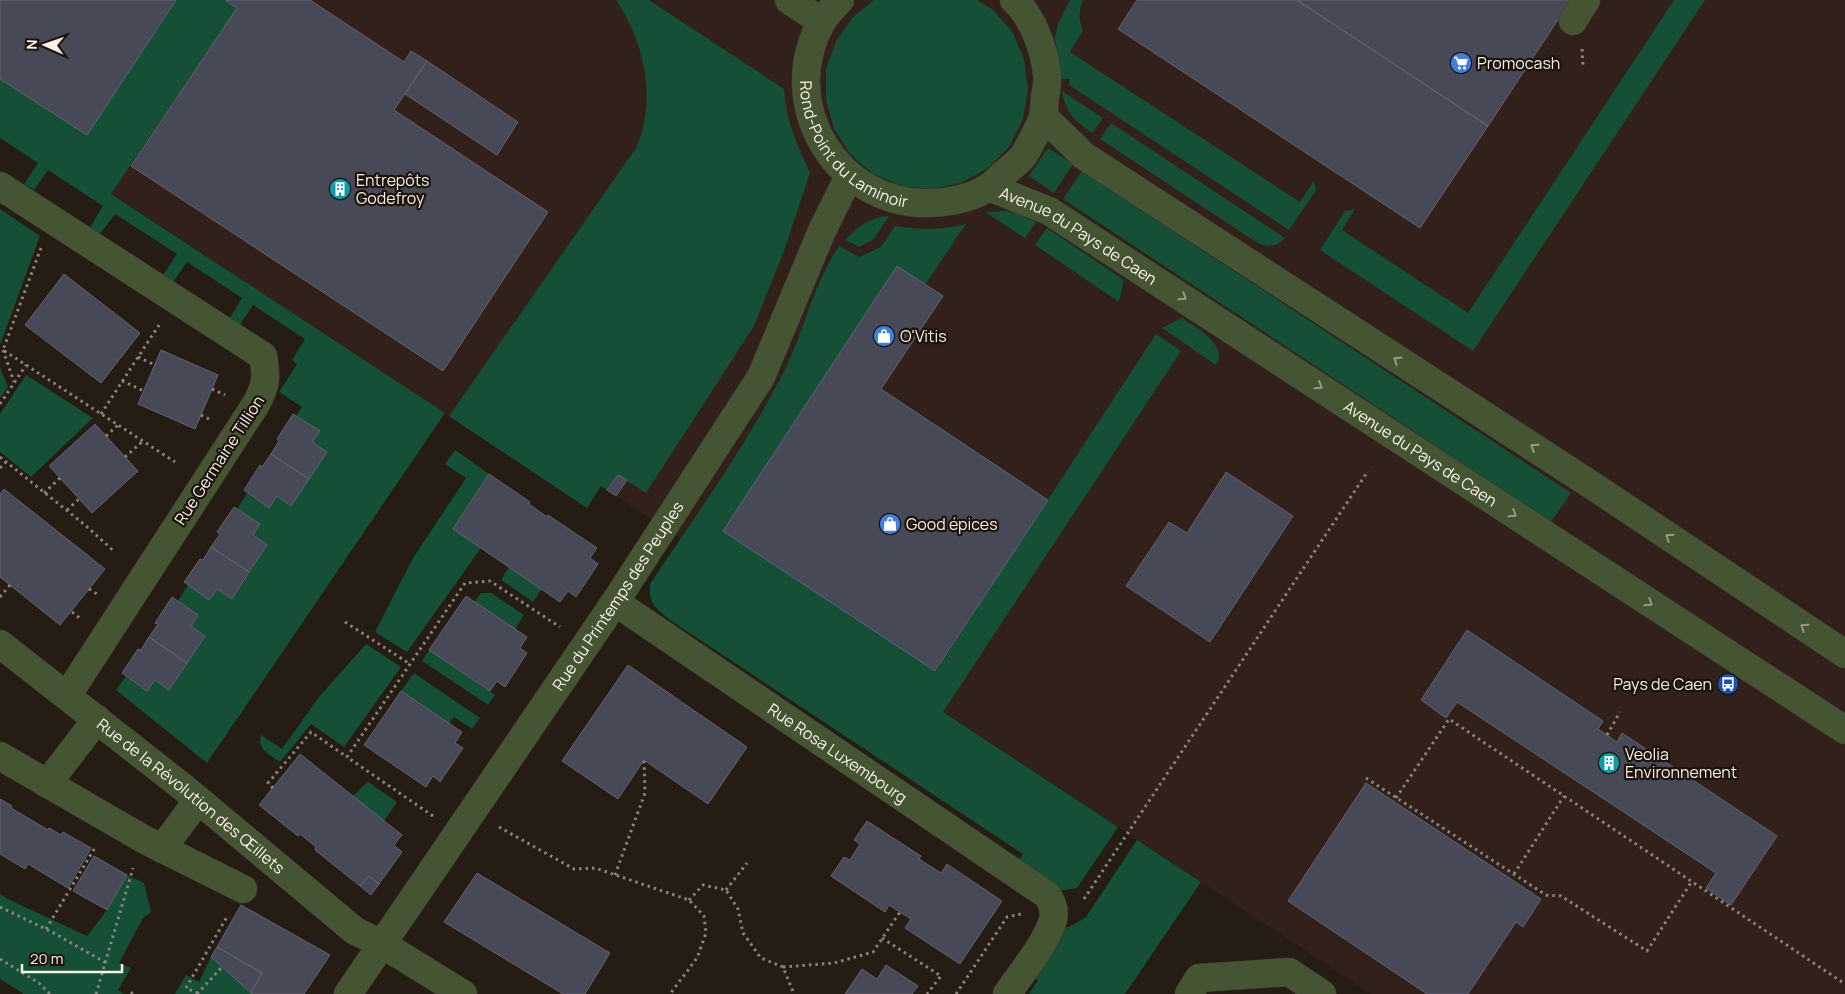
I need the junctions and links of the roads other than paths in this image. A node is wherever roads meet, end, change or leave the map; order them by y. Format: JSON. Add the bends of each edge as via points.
{"nodes":[{"id":1,"x":789,"y":0,"type":"edge"},
{"id":2,"x":840,"y":0,"type":"edge"},
{"id":3,"x":1020,"y":2,"type":"edge"},
{"id":4,"x":822,"y":22,"type":"junction"},
{"id":5,"x":1043,"y":116,"type":"junction"},
{"id":6,"x":849,"y":176,"type":"junction"},
{"id":7,"x":0,"y":186,"type":"edge"},
{"id":8,"x":990,"y":187,"type":"junction"},
{"id":9,"x":615,"y":602,"type":"junction"},
{"id":10,"x":0,"y":644,"type":"edge"},
{"id":11,"x":1845,"y":654,"type":"edge"},
{"id":12,"x":67,"y":696,"type":"junction"},
{"id":13,"x":97,"y":719,"type":"junction"},
{"id":14,"x":1845,"y":730,"type":"edge"},
{"id":15,"x":0,"y":756,"type":"edge"},
{"id":16,"x":47,"y":784,"type":"junction"},
{"id":17,"x":198,"y":800,"type":"junction"},
{"id":18,"x":154,"y":844,"type":"junction"},
{"id":19,"x":243,"y":889,"type":"road end"},
{"id":20,"x":382,"y":944,"type":"junction"},
{"id":21,"x":348,"y":994,"type":"edge"},
{"id":22,"x":463,"y":994,"type":"edge"},
{"id":23,"x":1007,"y":994,"type":"edge"},
{"id":24,"x":1188,"y":994,"type":"edge"},
{"id":25,"x":1322,"y":994,"type":"edge"}],
"edges":[{"from":1,"to":4,"type":"street"},
{"from":2,"to":4,"type":"street","name":"Rond-Point du Laminoir"},
{"from":3,"to":5,"type":"street","name":"Rond-Point du Laminoir","via":[[1039,39],[1047,75]]},
{"from":4,"to":6,"type":"street","name":"Rond-Point du Laminoir","via":[[812,42],[807,64],[806,86],[811,120],[826,150]]},
{"from":5,"to":8,"type":"street","name":"Rond-Point du Laminoir","via":[[1023,156]]},
{"from":11,"to":5,"type":"street","one_way":true,"via":[[1590,484],[1084,156]]},
{"from":6,"to":8,"type":"street","name":"Rond-Point du Laminoir","via":[[879,194],[914,204],[950,202]]},
{"from":6,"to":9,"type":"street","name":"Rue du Printemps des Peuples","via":[[821,233],[761,377]]},
{"from":7,"to":12,"type":"street","name":"Rue Germaine Tillion","via":[[263,356],[266,370],[264,388],[256,404]]},
{"from":8,"to":14,"type":"street","name":"Avenue du Pays de Caen","one_way":true,"via":[[1049,211]]},
{"from":9,"to":20,"type":"street","name":"Rue du Printemps des Peuples"},
{"from":9,"to":23,"type":"street","name":"Rue Rosa Luxembourg","via":[[1046,895],[1052,902],[1053,920],[1043,942]]},
{"from":10,"to":12,"type":"street","name":"Rue de la Révolution des Œillets"},
{"from":12,"to":13,"type":"street","name":"Rue de la Révolution des Œillets"},
{"from":13,"to":16,"type":"street"},
{"from":13,"to":17,"type":"street","name":"Rue de la Révolution des Œillets"},
{"from":15,"to":16,"type":"street"},
{"from":16,"to":18,"type":"street"},
{"from":17,"to":18,"type":"street"},
{"from":17,"to":20,"type":"street","name":"Rue de la Révolution des Œillets","via":[[355,930]]},
{"from":18,"to":19,"type":"street"},
{"from":20,"to":21,"type":"street","name":"Rue du Printemps des Peuples"},
{"from":20,"to":22,"type":"street","name":"Rue de la Révolution des Œillets"},
{"from":24,"to":25,"type":"street","via":[[1199,978],[1288,972]]}]}
